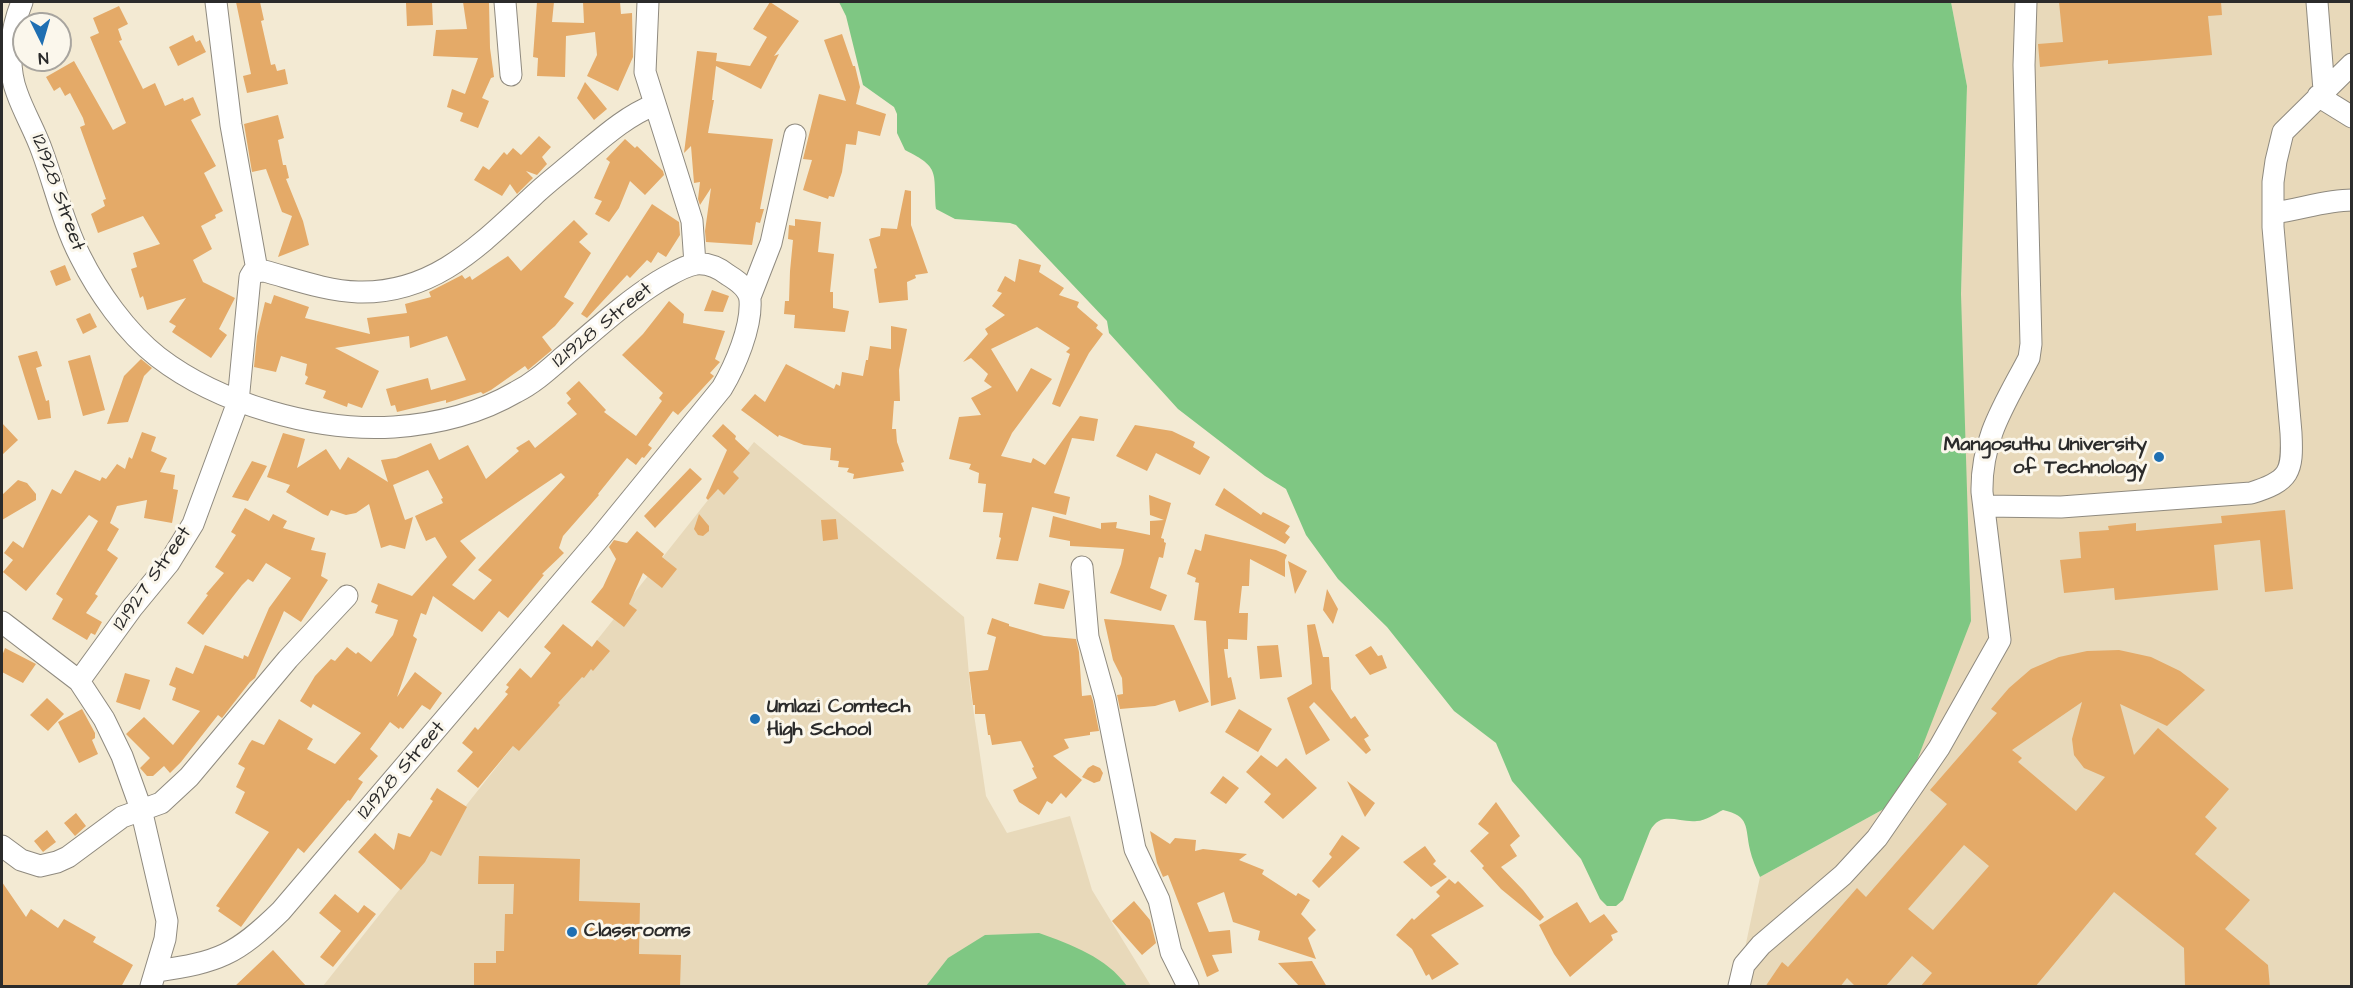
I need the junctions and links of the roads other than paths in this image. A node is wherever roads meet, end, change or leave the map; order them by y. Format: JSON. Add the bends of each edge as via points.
{"nodes":[{"id":1,"x":22,"y":2,"type":"edge"},
{"id":2,"x":216,"y":2,"type":"edge"},
{"id":3,"x":505,"y":2,"type":"edge"},
{"id":4,"x":648,"y":2,"type":"edge"},
{"id":5,"x":2026,"y":2,"type":"edge"},
{"id":6,"x":2317,"y":2,"type":"edge"},
{"id":7,"x":2352,"y":64,"type":"edge"},
{"id":8,"x":511,"y":75,"type":"dead end"},
{"id":9,"x":2321,"y":93,"type":"junction"},
{"id":10,"x":654,"y":105,"type":"junction"},
{"id":11,"x":2352,"y":117,"type":"edge"},
{"id":12,"x":795,"y":135,"type":"dead end"},
{"id":13,"x":2352,"y":200,"type":"edge"},
{"id":14,"x":2273,"y":213,"type":"junction"},
{"id":15,"x":695,"y":264,"type":"junction"},
{"id":16,"x":257,"y":270,"type":"junction"},
{"id":17,"x":750,"y":297,"type":"junction"},
{"id":18,"x":238,"y":402,"type":"junction"},
{"id":19,"x":1984,"y":506,"type":"junction"},
{"id":20,"x":1082,"y":567,"type":"dead end"},
{"id":21,"x":347,"y":596,"type":"dead end"},
{"id":22,"x":2,"y":622,"type":"edge"},
{"id":23,"x":79,"y":681,"type":"junction"},
{"id":24,"x":141,"y":809,"type":"junction"},
{"id":25,"x":2,"y":846,"type":"edge"},
{"id":26,"x":154,"y":979,"type":"edge"},
{"id":27,"x":1188,"y":987,"type":"edge"},
{"id":28,"x":1739,"y":987,"type":"edge"}],
"edges":[{"from":1,"to":18,"type":"street","name":"121928 Street","via":[[12,39],[16,91],[38,138],[80,256],[120,317],[150,350],[176,369]]},
{"from":2,"to":16,"type":"street","via":[[231,125]]},
{"from":3,"to":8,"type":"street"},
{"from":4,"to":10,"type":"street","via":[[645,72]]},
{"from":5,"to":19,"type":"street","via":[[2024,76],[2031,344],[2029,358],[1989,435],[1982,472]]},
{"from":6,"to":9,"type":"street"},
{"from":7,"to":9,"type":"street"},
{"from":9,"to":11,"type":"street"},
{"from":9,"to":14,"type":"street","via":[[2283,132],[2273,182]]},
{"from":10,"to":15,"type":"street","via":[[692,221]]},
{"from":10,"to":16,"type":"street","via":[[635,114],[590,148],[463,259],[410,284],[358,292],[330,289]]},
{"from":12,"to":17,"type":"street","name":"121928 Street","via":[[771,243]]},
{"from":13,"to":14,"type":"street"},
{"from":14,"to":19,"type":"street","via":[[2292,453],[2291,466],[2280,482],[2251,493],[2061,507]]},
{"from":15,"to":17,"type":"street","via":[[726,272]]},
{"from":15,"to":18,"type":"street","name":"121928 Street","via":[[639,293],[537,379],[487,408],[433,422],[392,427],[300,419]]},
{"from":16,"to":18,"type":"street","name":"121927 Street","via":[[250,277]]},
{"from":17,"to":26,"type":"street","name":"121928 Street","via":[[740,350],[722,388],[281,911],[253,939],[228,954]]},
{"from":18,"to":23,"type":"street","name":"121927 Street","via":[[193,524],[169,563]]},
{"from":19,"to":28,"type":"street","via":[[2000,640],[1939,748],[1877,838],[1843,875],[1761,945],[1744,965]]},
{"from":20,"to":27,"type":"street","via":[[1088,638],[1105,698],[1135,849],[1160,900],[1171,952]]},
{"from":21,"to":24,"type":"street","via":[[177,789],[160,803]]},
{"from":22,"to":23,"type":"street"},
{"from":23,"to":24,"type":"street","via":[[122,756]]},
{"from":24,"to":25,"type":"street","via":[[122,817],[57,862],[40,866],[21,860]]},
{"from":24,"to":26,"type":"street","via":[[167,921]]}]}
